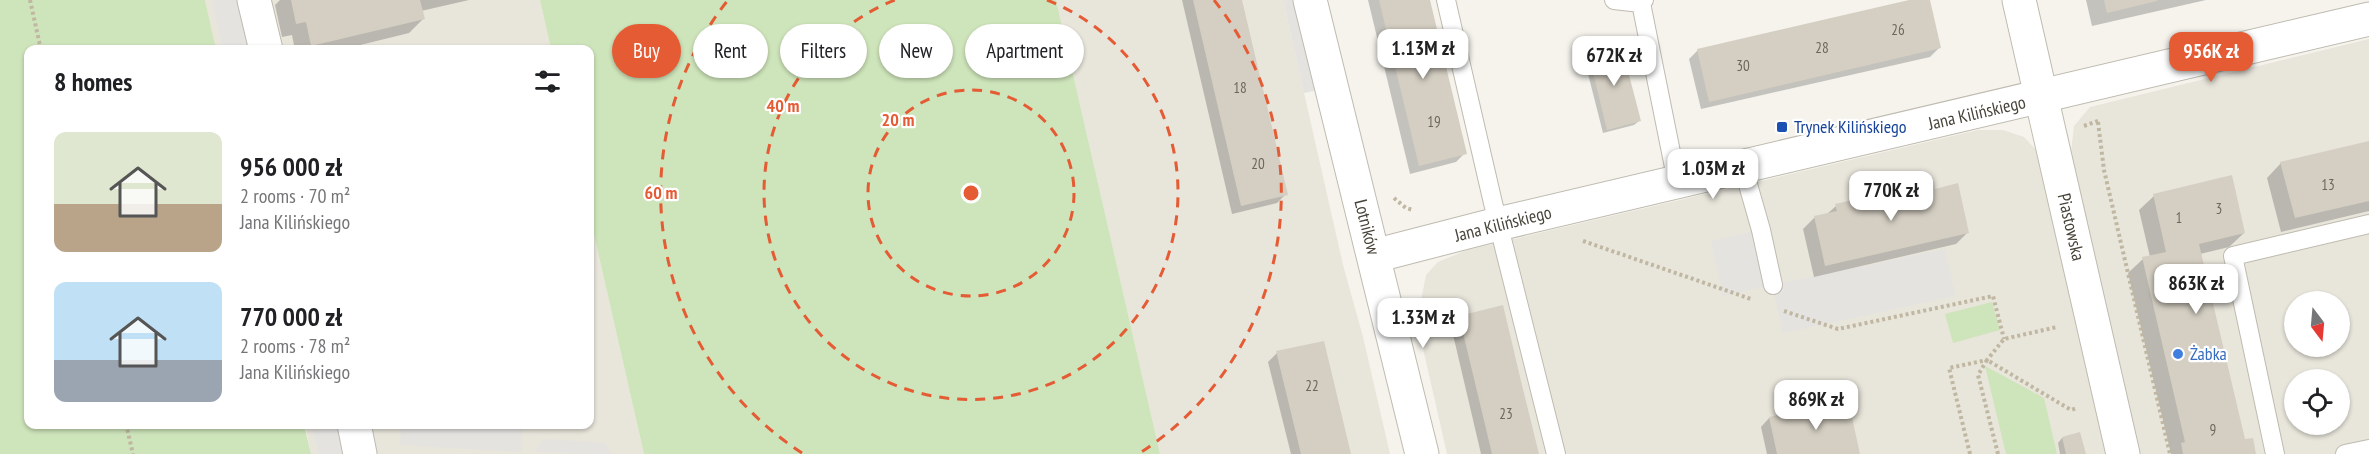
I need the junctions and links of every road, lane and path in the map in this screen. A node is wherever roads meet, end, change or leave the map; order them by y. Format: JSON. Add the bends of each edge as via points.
{"nodes":[{"id":1,"x":30,"y":0,"type":"edge"},
{"id":2,"x":254,"y":0,"type":"edge"},
{"id":3,"x":1310,"y":0,"type":"edge"},
{"id":4,"x":1446,"y":0,"type":"edge"},
{"id":5,"x":1614,"y":0,"type":"edge"},
{"id":6,"x":2019,"y":0,"type":"edge"},
{"id":7,"x":1643,"y":1,"type":"edge"},
{"id":8,"x":2369,"y":19,"type":"edge"},
{"id":9,"x":40,"y":45,"type":"edge"},
{"id":10,"x":265,"y":45,"type":"edge"},
{"id":11,"x":2042,"y":97,"type":"junction"},
{"id":12,"x":2084,"y":126,"type":"dead end"},
{"id":13,"x":1743,"y":167,"type":"junction"},
{"id":14,"x":1677,"y":182,"type":"junction"},
{"id":15,"x":1391,"y":188,"type":"dead end"},
{"id":16,"x":1417,"y":211,"type":"dead end"},
{"id":17,"x":1498,"y":224,"type":"junction"},
{"id":18,"x":2369,"y":224,"type":"edge"},
{"id":19,"x":1374,"y":256,"type":"junction"},
{"id":20,"x":1773,"y":285,"type":"dead end"},
{"id":21,"x":2057,"y":327,"type":"dead end"},
{"id":22,"x":1986,"y":360,"type":"junction"},
{"id":23,"x":2081,"y":408,"type":"dead end"},
{"id":24,"x":127,"y":429,"type":"edge"},
{"id":25,"x":355,"y":429,"type":"edge"},
{"id":26,"x":2369,"y":448,"type":"edge"},
{"id":27,"x":133,"y":454,"type":"edge"},
{"id":28,"x":360,"y":454,"type":"edge"},
{"id":29,"x":1422,"y":454,"type":"edge"},
{"id":30,"x":1556,"y":454,"type":"edge"},
{"id":31,"x":1970,"y":454,"type":"edge"},
{"id":32,"x":1998,"y":454,"type":"edge"},
{"id":33,"x":2123,"y":454,"type":"edge"},
{"id":34,"x":2170,"y":454,"type":"edge"},
{"id":35,"x":2275,"y":454,"type":"edge"},
{"id":36,"x":2345,"y":454,"type":"edge"}],
"edges":[{"from":1,"to":9,"type":"path"},
{"from":2,"to":10,"type":"street"},
{"from":3,"to":19,"type":"street","name":"Lotników"},
{"from":4,"to":17,"type":"lane"},
{"from":5,"to":7,"type":"lane"},
{"from":6,"to":11,"type":"street","name":"Piastowska"},
{"from":7,"to":14,"type":"lane"},
{"from":8,"to":11,"type":"street","name":"Jana Kilińskiego"},
{"from":11,"to":13,"type":"street","name":"Jana Kilińskiego"},
{"from":11,"to":33,"type":"street","name":"Piastowska"},
{"from":12,"to":34,"type":"path","via":[[2098,122],[2104,170]]},
{"from":13,"to":14,"type":"street","name":"Jana Kilińskiego"},
{"from":13,"to":20,"type":"lane"},
{"from":14,"to":17,"type":"street","name":"Jana Kilińskiego"},
{"from":15,"to":16,"type":"path","via":[[1394,198]]},
{"from":17,"to":19,"type":"street","name":"Jana Kilińskiego"},
{"from":17,"to":30,"type":"lane"},
{"from":18,"to":35,"type":"lane","via":[[2233,256]]},
{"from":19,"to":29,"type":"street","name":"Lotników"},
{"from":21,"to":22,"type":"path","via":[[2004,339]]},
{"from":22,"to":23,"type":"path","via":[[2071,410]]},
{"from":22,"to":31,"type":"path","via":[[1949,368]]},
{"from":22,"to":32,"type":"path","via":[[1978,375]]},
{"from":24,"to":27,"type":"path"},
{"from":25,"to":28,"type":"street"},
{"from":26,"to":36,"type":"lane"}]}
